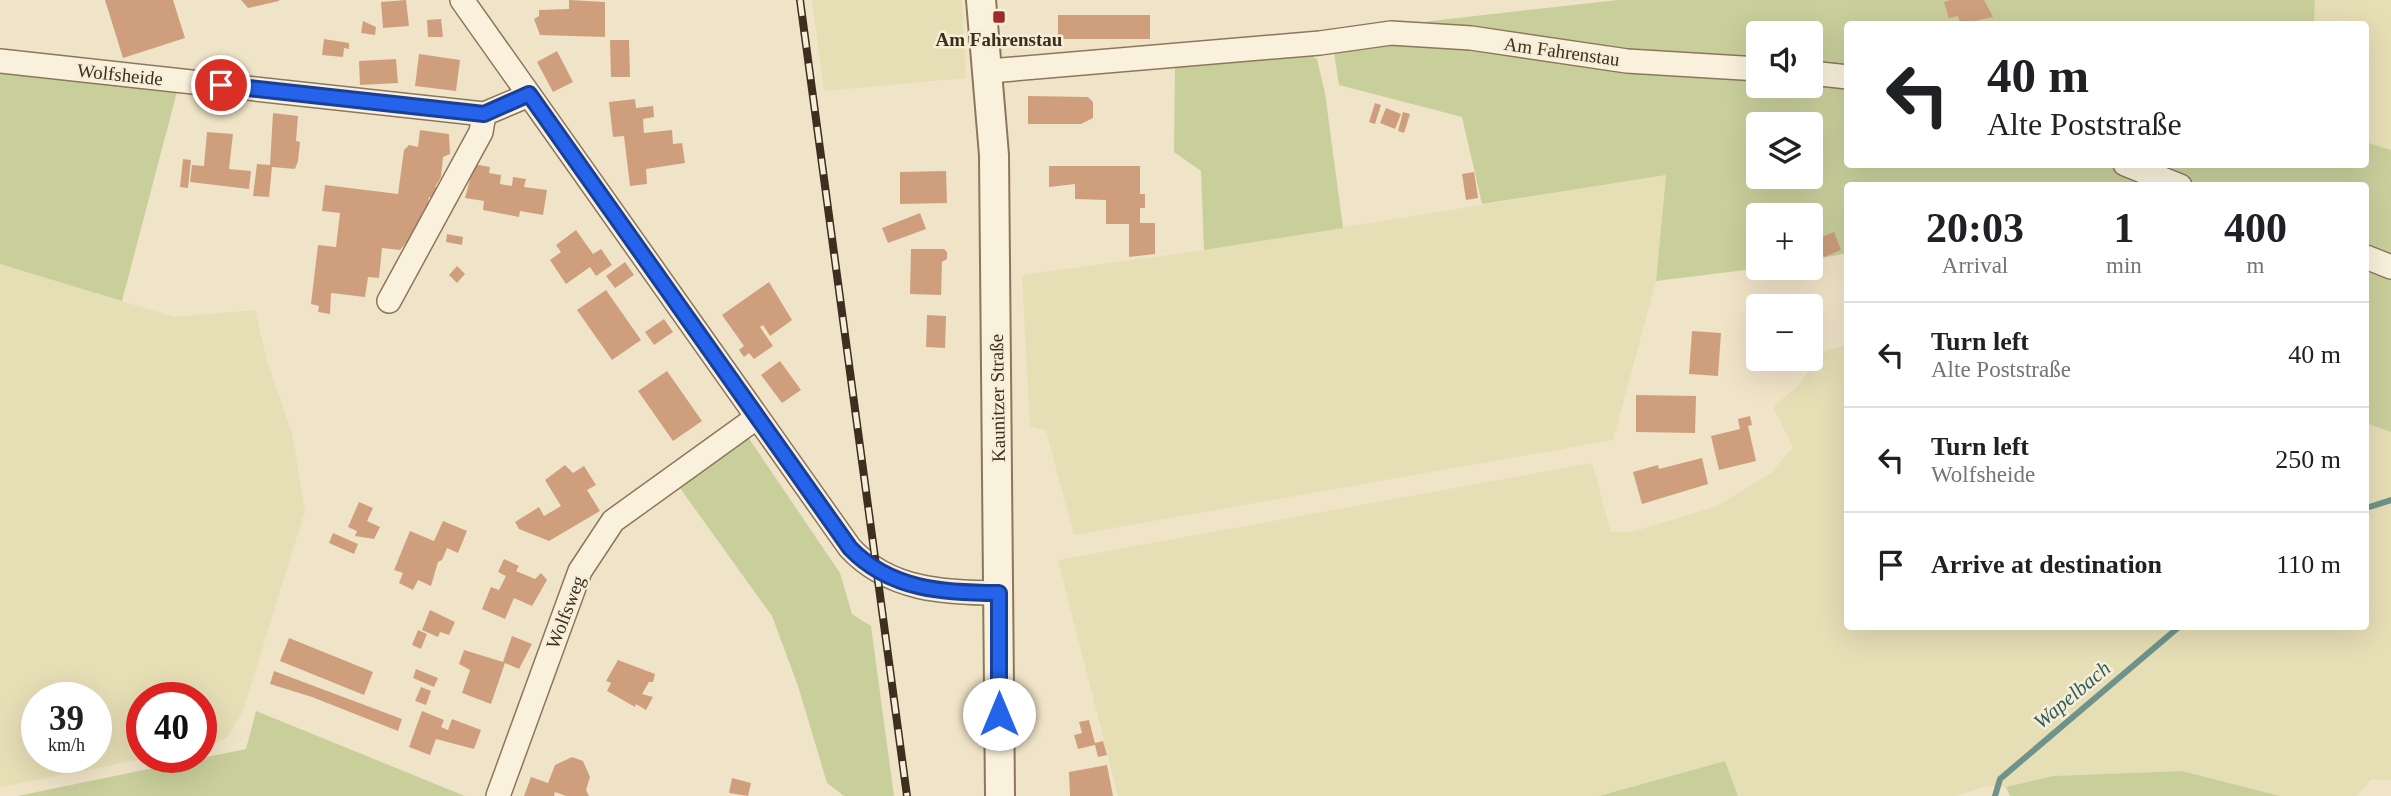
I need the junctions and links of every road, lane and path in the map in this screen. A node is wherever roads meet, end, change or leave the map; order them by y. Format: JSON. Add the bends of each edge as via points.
{"nodes":[{"id":1,"x":462,"y":0,"type":"edge"},
{"id":2,"x":981,"y":0,"type":"edge"},
{"id":3,"x":0,"y":61,"type":"edge"},
{"id":4,"x":1746,"y":68,"type":"edge"},
{"id":5,"x":990,"y":71,"type":"junction"},
{"id":6,"x":1823,"y":74,"type":"edge"},
{"id":7,"x":1844,"y":77,"type":"edge"},
{"id":8,"x":529,"y":94,"type":"junction"},
{"id":9,"x":484,"y":114,"type":"junction"},
{"id":10,"x":2135,"y":168,"type":"edge"},
{"id":11,"x":2170,"y":182,"type":"edge"},
{"id":12,"x":2369,"y":258,"type":"edge"},
{"id":13,"x":2391,"y":267,"type":"edge"},
{"id":14,"x":389,"y":301,"type":"dead end"},
{"id":15,"x":756,"y":418,"type":"junction"},
{"id":16,"x":999,"y":593,"type":"junction"},
{"id":17,"x":498,"y":796,"type":"edge"},
{"id":18,"x":1000,"y":796,"type":"edge"}],
"edges":[{"from":1,"to":8,"type":"street"},
{"from":2,"to":5,"type":"street","name":"Kaunitzer Straße"},
{"from":3,"to":9,"type":"street","name":"Wolfsheide"},
{"from":4,"to":5,"type":"street","name":"Am Fahrenstau","via":[[1627,61],[1471,38],[1391,33]]},
{"from":5,"to":16,"type":"street","name":"Kaunitzer Straße"},
{"from":6,"to":7,"type":"street"},
{"from":8,"to":9,"type":"street"},
{"from":8,"to":15,"type":"street"},
{"from":9,"to":14,"type":"street","via":[[481,132]]},
{"from":10,"to":11,"type":"street"},
{"from":12,"to":13,"type":"street"},
{"from":15,"to":16,"type":"street","via":[[863,562],[890,578],[935,590]]},
{"from":15,"to":17,"type":"street","name":"Wolfsweg","via":[[613,521],[580,571]]},
{"from":16,"to":18,"type":"street","name":"Kaunitzer Straße"}]}
